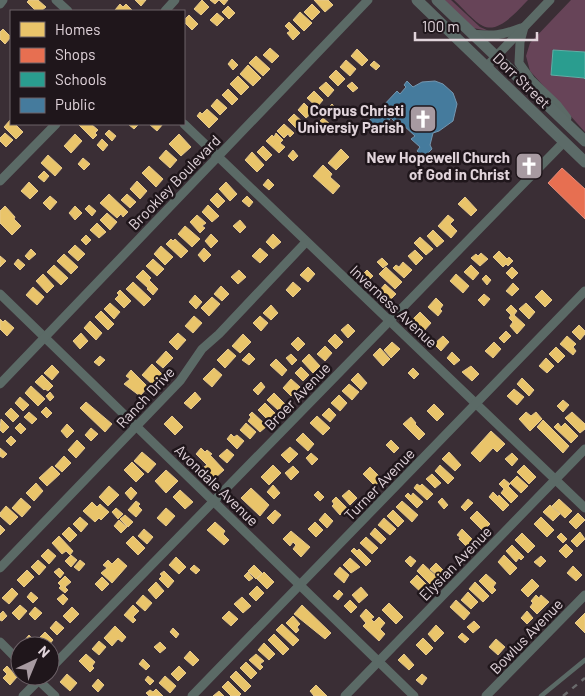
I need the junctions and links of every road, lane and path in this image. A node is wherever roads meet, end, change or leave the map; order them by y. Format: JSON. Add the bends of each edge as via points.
{"nodes":[{"id":1,"x":4,"y":0,"type":"edge"},
{"id":2,"x":56,"y":0,"type":"edge"},
{"id":3,"x":176,"y":0,"type":"edge"},
{"id":4,"x":368,"y":0,"type":"edge"},
{"id":5,"x":417,"y":0,"type":"edge"},
{"id":6,"x":437,"y":0,"type":"edge"},
{"id":7,"x":550,"y":0,"type":"edge"},
{"id":8,"x":0,"y":4,"type":"edge"},
{"id":9,"x":67,"y":10,"type":"edge"},
{"id":10,"x":166,"y":10,"type":"edge"},
{"id":11,"x":524,"y":27,"type":"junction"},
{"id":12,"x":472,"y":34,"type":"junction"},
{"id":13,"x":496,"y":57,"type":"junction"},
{"id":14,"x":486,"y":67,"type":"junction"},
{"id":15,"x":55,"y":125,"type":"edge"},
{"id":16,"x":185,"y":125,"type":"edge"},
{"id":17,"x":582,"y":138,"type":"edge"},
{"id":18,"x":564,"y":142,"type":"junction"},
{"id":19,"x":217,"y":156,"type":"junction"},
{"id":20,"x":585,"y":162,"type":"edge"},
{"id":21,"x":0,"y":182,"type":"edge"},
{"id":22,"x":306,"y":242,"type":"junction"},
{"id":23,"x":585,"y":291,"type":"edge"},
{"id":24,"x":0,"y":294,"type":"edge"},
{"id":25,"x":390,"y":320,"type":"junction"},
{"id":26,"x":45,"y":337,"type":"junction"},
{"id":27,"x":0,"y":384,"type":"edge"},
{"id":28,"x":477,"y":403,"type":"junction"},
{"id":29,"x":137,"y":426,"type":"junction"},
{"id":30,"x":585,"y":449,"type":"edge"},
{"id":31,"x":556,"y":479,"type":"junction"},
{"id":32,"x":213,"y":502,"type":"junction"},
{"id":33,"x":585,"y":508,"type":"edge"},
{"id":34,"x":0,"y":568,"type":"edge"},
{"id":35,"x":300,"y":586,"type":"junction"},
{"id":36,"x":585,"y":595,"type":"edge"},
{"id":37,"x":0,"y":642,"type":"edge"},
{"id":38,"x":10,"y":652,"type":"edge"},
{"id":39,"x":60,"y":659,"type":"edge"},
{"id":40,"x":585,"y":660,"type":"edge"},
{"id":41,"x":379,"y":661,"type":"junction"},
{"id":42,"x":32,"y":686,"type":"edge"},
{"id":43,"x":47,"y":686,"type":"edge"},
{"id":44,"x":24,"y":696,"type":"edge"},
{"id":45,"x":55,"y":696,"type":"edge"},
{"id":46,"x":192,"y":696,"type":"edge"},
{"id":47,"x":345,"y":696,"type":"edge"},
{"id":48,"x":414,"y":696,"type":"edge"},
{"id":49,"x":486,"y":696,"type":"edge"},
{"id":50,"x":541,"y":696,"type":"edge"}],
"edges":[{"from":1,"to":8,"type":"street"},
{"from":2,"to":9,"type":"street"},
{"from":3,"to":10,"type":"street"},
{"from":4,"to":19,"type":"street","name":"Brookley Boulevard"},
{"from":5,"to":14,"type":"main road","name":"Dorr Street"},
{"from":6,"to":12,"type":"main road","name":"Dorr Street"},
{"from":7,"to":11,"type":"street"},
{"from":11,"to":12,"type":"street","via":[[494,36]]},
{"from":11,"to":13,"type":"street"},
{"from":11,"to":17,"type":"street","via":[[519,63]]},
{"from":12,"to":13,"type":"main road","name":"Dorr Street"},
{"from":13,"to":14,"type":"street"},
{"from":13,"to":17,"type":"main road","name":"Dorr Street"},
{"from":14,"to":18,"type":"main road","name":"Dorr Street"},
{"from":15,"to":21,"type":"street"},
{"from":16,"to":19,"type":"street","name":"Inverness Avenue"},
{"from":18,"to":20,"type":"main road","name":"Dorr Street"},
{"from":18,"to":25,"type":"street","name":"Broer Avenue"},
{"from":19,"to":22,"type":"street","name":"Inverness Avenue"},
{"from":19,"to":26,"type":"street","name":"Brookley Boulevard"},
{"from":22,"to":25,"type":"street","name":"Inverness Avenue"},
{"from":22,"to":29,"type":"street","name":"Ranch Drive","via":[[202,349],[180,381]]},
{"from":23,"to":28,"type":"street","name":"Turner Avenue"},
{"from":24,"to":26,"type":"street","name":"Avondale Avenue"},
{"from":25,"to":28,"type":"street","name":"Inverness Avenue"},
{"from":25,"to":32,"type":"street","name":"Broer Avenue"},
{"from":26,"to":27,"type":"street","name":"Brookley Boulevard"},
{"from":26,"to":29,"type":"street","name":"Avondale Avenue"},
{"from":28,"to":31,"type":"street","name":"Inverness Avenue"},
{"from":28,"to":35,"type":"street","name":"Turner Avenue"},
{"from":29,"to":32,"type":"street","name":"Avondale Avenue"},
{"from":29,"to":34,"type":"street","name":"Ranch Drive"},
{"from":30,"to":31,"type":"street","name":"Elysian Avenue"},
{"from":31,"to":33,"type":"street","name":"Inverness Avenue"},
{"from":31,"to":41,"type":"street","name":"Elysian Avenue"},
{"from":32,"to":35,"type":"street","name":"Avondale Avenue"},
{"from":32,"to":39,"type":"street","name":"Broer Avenue"},
{"from":35,"to":41,"type":"street","name":"Avondale Avenue"},
{"from":35,"to":46,"type":"street","name":"Turner Avenue"},
{"from":36,"to":49,"type":"street","name":"Bowlus Avenue"},
{"from":37,"to":38,"type":"street"},
{"from":40,"to":50,"type":"lane"},
{"from":41,"to":47,"type":"street","name":"Elysian Avenue"},
{"from":41,"to":48,"type":"street","name":"Avondale Avenue"},
{"from":42,"to":44,"type":"street"},
{"from":43,"to":45,"type":"street"}]}
